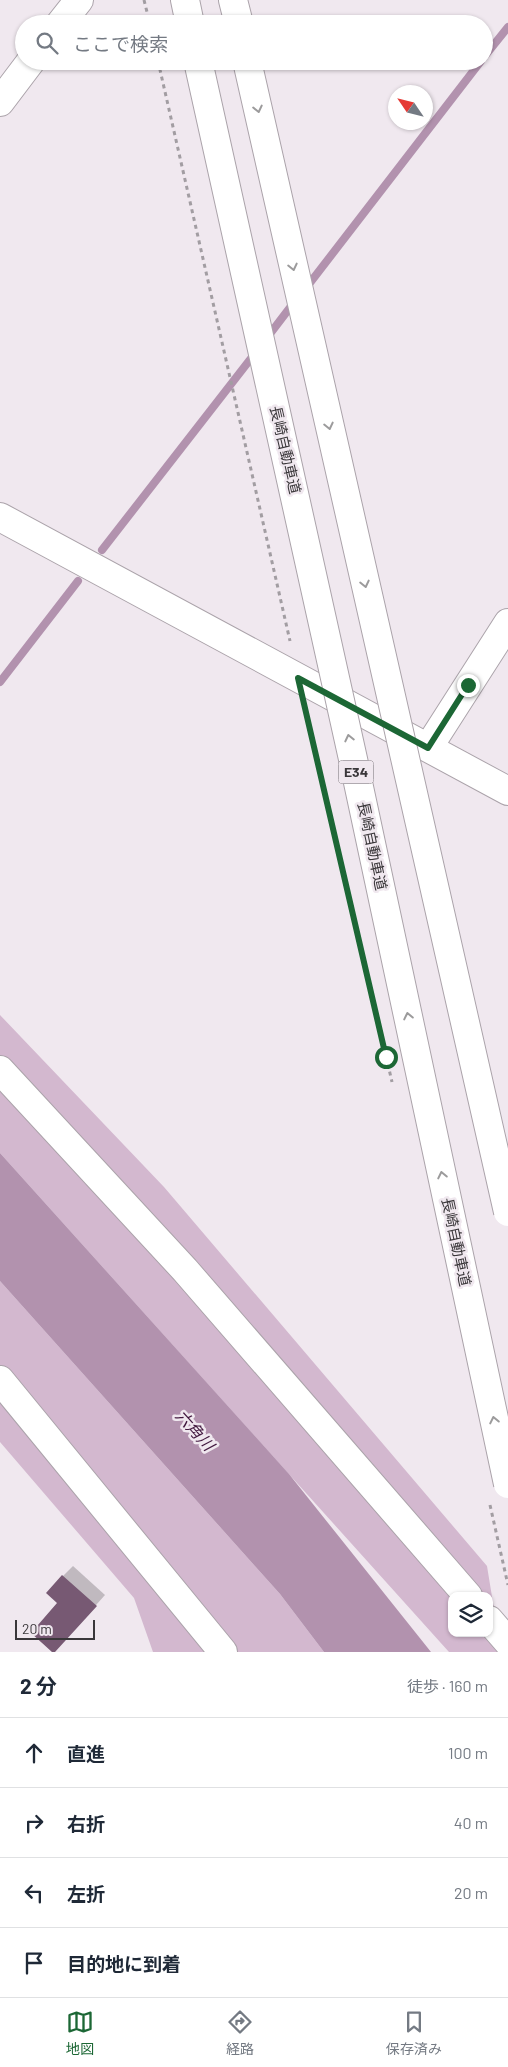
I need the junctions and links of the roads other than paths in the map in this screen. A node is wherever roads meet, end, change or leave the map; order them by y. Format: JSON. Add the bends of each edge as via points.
{"nodes":[{"id":1,"x":79,"y":0,"type":"edge"},
{"id":2,"x":185,"y":0,"type":"edge"},
{"id":3,"x":234,"y":0,"type":"edge"},
{"id":4,"x":67,"y":15,"type":"edge"},
{"id":5,"x":188,"y":15,"type":"edge"},
{"id":6,"x":237,"y":15,"type":"edge"},
{"id":7,"x":24,"y":70,"type":"edge"},
{"id":8,"x":200,"y":70,"type":"edge"},
{"id":9,"x":249,"y":70,"type":"edge"},
{"id":10,"x":0,"y":102,"type":"edge"},
{"id":11,"x":0,"y":517,"type":"edge"},
{"id":12,"x":508,"y":623,"type":"edge"},
{"id":13,"x":428,"y":748,"type":"junction"},
{"id":14,"x":508,"y":791,"type":"edge"},
{"id":15,"x":0,"y":1070,"type":"edge"},
{"id":16,"x":508,"y":1212,"type":"edge"},
{"id":17,"x":0,"y":1380,"type":"edge"},
{"id":18,"x":498,"y":1492,"type":"edge"},
{"id":19,"x":465,"y":1592,"type":"edge"},
{"id":20,"x":493,"y":1625,"type":"edge"},
{"id":21,"x":508,"y":1642,"type":"edge"},
{"id":22,"x":223,"y":1652,"type":"edge"}],
"edges":[{"from":1,"to":4,"type":"main road"},
{"from":2,"to":5,"type":"main road"},
{"from":3,"to":6,"type":"main road"},
{"from":7,"to":10,"type":"main road"},
{"from":18,"to":8,"type":"main road","name":"長崎自動車道","number":"E34","one_way":true,"bridge":true,"via":[[354,759]]},
{"from":9,"to":16,"type":"main road","one_way":true,"bridge":true},
{"from":11,"to":13,"type":"main road"},
{"from":12,"to":13,"type":"main road"},
{"from":13,"to":14,"type":"main road"},
{"from":15,"to":19,"type":"main road","via":[[184,1270]]},
{"from":17,"to":22,"type":"main road"},
{"from":20,"to":21,"type":"main road"}]}
